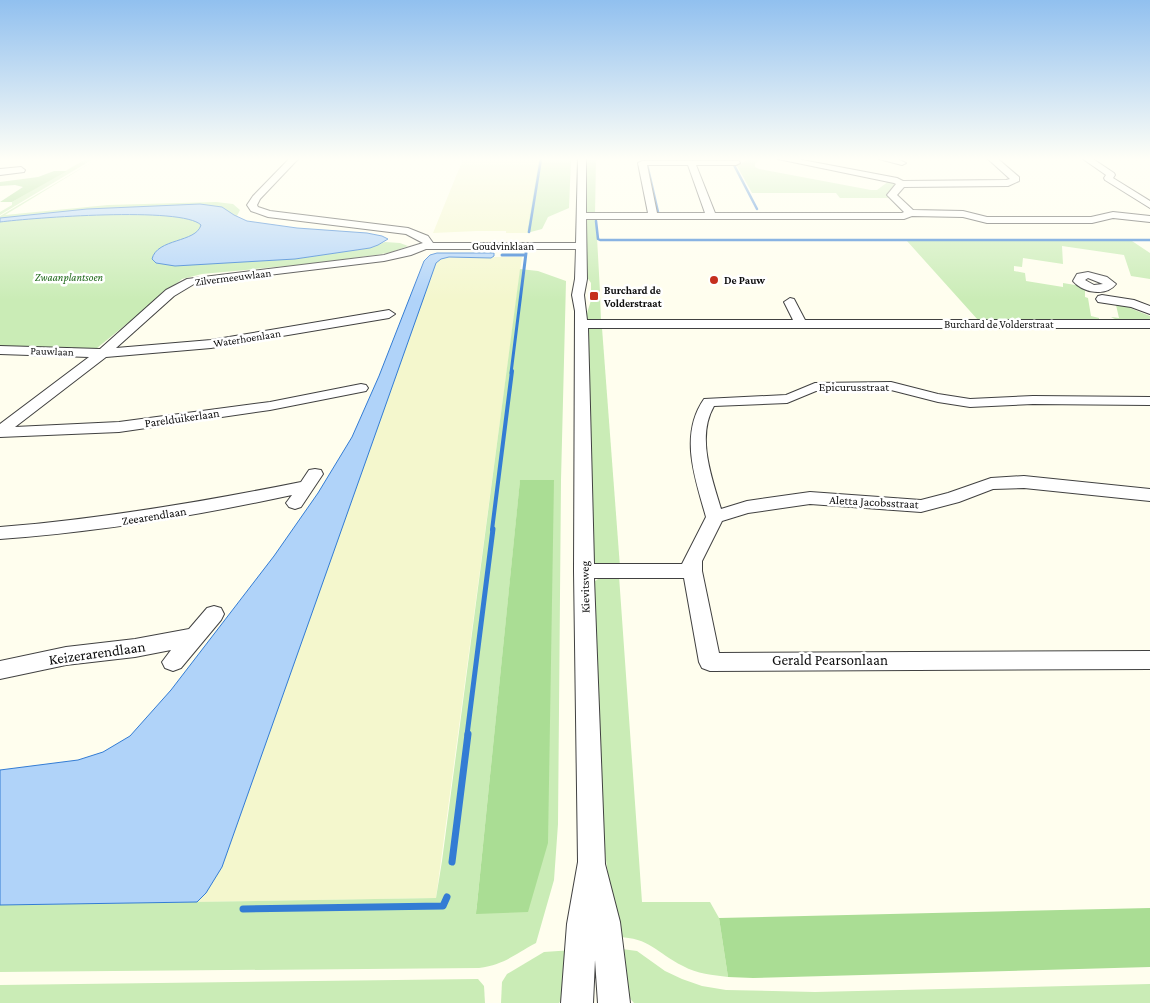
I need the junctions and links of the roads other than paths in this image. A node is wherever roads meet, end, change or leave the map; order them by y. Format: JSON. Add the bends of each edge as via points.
{"nodes":[{"id":1,"x":252,"y":206,"type":"edge"},
{"id":2,"x":581,"y":206,"type":"edge"},
{"id":3,"x":651,"y":206,"type":"edge"},
{"id":4,"x":707,"y":206,"type":"edge"},
{"id":5,"x":903,"y":206,"type":"edge"},
{"id":6,"x":910,"y":213,"type":"junction"},
{"id":7,"x":581,"y":216,"type":"junction"},
{"id":8,"x":653,"y":216,"type":"junction"},
{"id":9,"x":711,"y":216,"type":"junction"},
{"id":10,"x":1150,"y":219,"type":"edge"},
{"id":11,"x":581,"y":243,"type":"junction"},
{"id":12,"x":427,"y":244,"type":"junction"},
{"id":13,"x":790,"y":302,"type":"dead end"},
{"id":14,"x":1150,"y":310,"type":"edge"},
{"id":15,"x":389,"y":314,"type":"dead end"},
{"id":16,"x":581,"y":318,"type":"junction"},
{"id":17,"x":801,"y":324,"type":"junction"},
{"id":18,"x":1106,"y":324,"type":"junction"},
{"id":19,"x":1150,"y":324,"type":"edge"},
{"id":20,"x":0,"y":350,"type":"edge"},
{"id":21,"x":103,"y":353,"type":"junction"},
{"id":22,"x":361,"y":388,"type":"dead end"},
{"id":23,"x":1150,"y":402,"type":"edge"},
{"id":24,"x":0,"y":432,"type":"edge"},
{"id":25,"x":1150,"y":495,"type":"edge"},
{"id":26,"x":295,"y":502,"type":"dead end"},
{"id":27,"x":715,"y":517,"type":"junction"},
{"id":28,"x":0,"y":533,"type":"edge"},
{"id":29,"x":584,"y":571,"type":"junction"},
{"id":30,"x":692,"y":571,"type":"junction"},
{"id":31,"x":214,"y":614,"type":"dead end"},
{"id":32,"x":195,"y":636,"type":"junction"},
{"id":33,"x":1150,"y":660,"type":"edge"},
{"id":34,"x":173,"y":662,"type":"dead end"},
{"id":35,"x":0,"y":670,"type":"edge"},
{"id":36,"x":592,"y":862,"type":"junction"},
{"id":37,"x":577,"y":1003,"type":"edge"},
{"id":38,"x":614,"y":1003,"type":"edge"}],
"edges":[{"from":1,"to":12,"type":"street","via":[[268,214],[408,231],[424,238]]},
{"from":2,"to":7,"type":"street","name":"Kievitsweg"},
{"from":3,"to":8,"type":"street"},
{"from":4,"to":9,"type":"street"},
{"from":5,"to":6,"type":"street"},
{"from":6,"to":9,"type":"street","via":[[904,216]]},
{"from":6,"to":10,"type":"street","via":[[963,214],[987,220],[1092,220],[1116,216]]},
{"from":7,"to":8,"type":"street"},
{"from":7,"to":11,"type":"street","name":"Kievitsweg"},
{"from":8,"to":9,"type":"street"},
{"from":11,"to":12,"type":"street","name":"Goudvinklaan"},
{"from":11,"to":16,"type":"street","name":"Kievitsweg"},
{"from":12,"to":21,"type":"street","name":"Zilvermeeuwlaan","via":[[408,253],[376,260],[191,281],[170,293]]},
{"from":13,"to":17,"type":"street"},
{"from":14,"to":18,"type":"street","via":[[1101,294]]},
{"from":15,"to":21,"type":"street","name":"Waterhoenlaan","via":[[240,340]]},
{"from":16,"to":17,"type":"street","name":"Burchard de Volderstraat"},
{"from":16,"to":29,"type":"street","name":"Kievitsweg"},
{"from":17,"to":18,"type":"street","name":"Burchard de Volderstraat"},
{"from":18,"to":19,"type":"street","name":"Burchard de Volderstraat"},
{"from":20,"to":21,"type":"street","name":"Pauwlaan"},
{"from":21,"to":24,"type":"street","name":"Zilvermeeuwlaan"},
{"from":22,"to":24,"type":"street","name":"Parelduikerlaan","via":[[270,406],[119,427]]},
{"from":23,"to":27,"type":"street","name":"Epicurusstraat","via":[[970,402],[891,386],[808,388],[787,399],[709,402],[698,432],[700,464]]},
{"from":25,"to":27,"type":"street","name":"Aletta Jacobsstraat","via":[[1016,482],[991,484],[920,506],[810,498],[747,507]]},
{"from":26,"to":28,"type":"street","name":"Zeearendlaan","via":[[311,480],[203,508],[116,522]]},
{"from":27,"to":30,"type":"street","via":[[692,562]]},
{"from":29,"to":30,"type":"street"},
{"from":29,"to":36,"type":"street","name":"Kievitsweg"},
{"from":30,"to":33,"type":"street","name":"Gerald Pearsonlaan","via":[[710,662]]},
{"from":31,"to":32,"type":"street"},
{"from":32,"to":34,"type":"street"},
{"from":32,"to":35,"type":"street","name":"Keizerarendlaan"},
{"from":36,"to":37,"type":"street","name":"Kievitsweg","via":[[582,924]]},
{"from":36,"to":38,"type":"street","name":"Kievitsweg","via":[[606,922]]}]}
